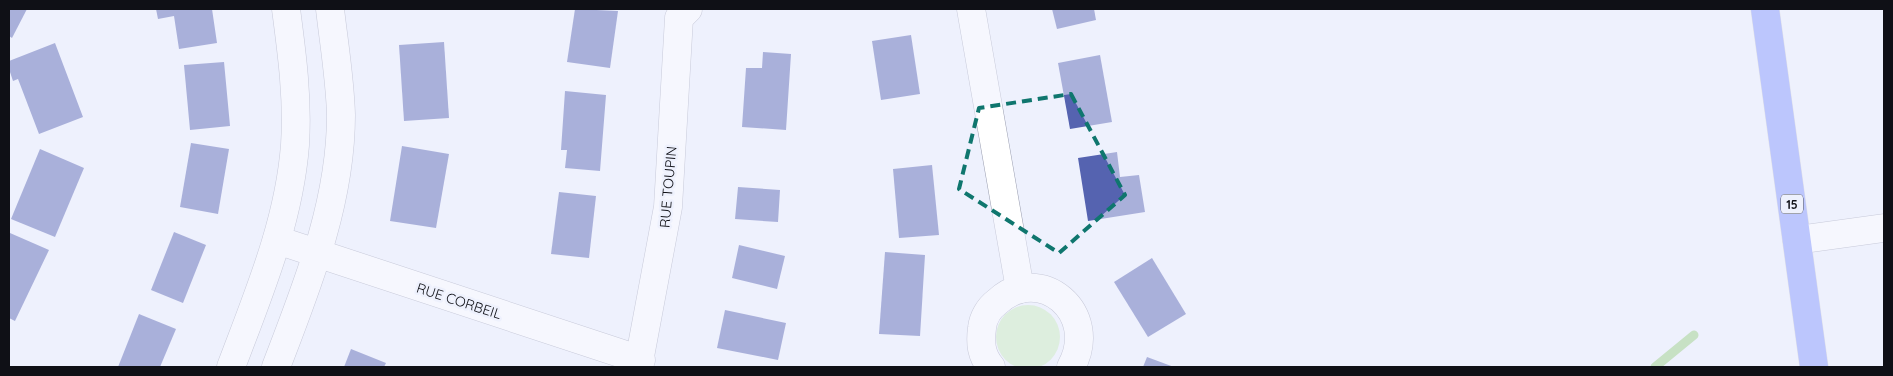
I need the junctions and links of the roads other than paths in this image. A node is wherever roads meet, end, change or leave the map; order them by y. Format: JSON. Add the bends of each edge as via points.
{"nodes":[{"id":1,"x":286,"y":9,"type":"edge"},
{"id":2,"x":330,"y":9,"type":"edge"},
{"id":3,"x":688,"y":9,"type":"edge"},
{"id":4,"x":971,"y":9,"type":"edge"},
{"id":5,"x":1765,"y":9,"type":"edge"},
{"id":6,"x":1884,"y":228,"type":"edge"},
{"id":7,"x":277,"y":240,"type":"junction"},
{"id":8,"x":1798,"y":240,"type":"junction"},
{"id":9,"x":317,"y":253,"type":"junction"},
{"id":10,"x":1020,"y":289,"type":"junction"},
{"id":11,"x":640,"y":364,"type":"edge"},
{"id":12,"x":231,"y":367,"type":"edge"},
{"id":13,"x":276,"y":367,"type":"edge"},
{"id":14,"x":991,"y":367,"type":"edge"},
{"id":15,"x":1071,"y":367,"type":"edge"},
{"id":16,"x":1814,"y":367,"type":"edge"}],
"edges":[{"from":1,"to":7,"type":"street","via":[[294,70],[296,127],[293,165]]},
{"from":2,"to":9,"type":"street","via":[[340,130],[330,210]]},
{"from":3,"to":11,"type":"street","name":"RUE TOUPIN","via":[[679,18],[668,207]]},
{"from":4,"to":10,"type":"street"},
{"from":5,"to":8,"type":"highway","number":"15"},
{"from":6,"to":8,"type":"street"},
{"from":7,"to":9,"type":"street","name":"RUE CORBEIL"},
{"from":7,"to":12,"type":"street"},
{"from":8,"to":16,"type":"highway","number":"15"},
{"from":9,"to":11,"type":"street","name":"RUE CORBEIL"},
{"from":9,"to":13,"type":"street"},
{"from":10,"to":14,"type":"street","via":[[990,307],[982,322],[980,342],[984,359]]},
{"from":10,"to":15,"type":"street","via":[[1051,292],[1066,302],[1076,317],[1081,337],[1078,354]]}]}
